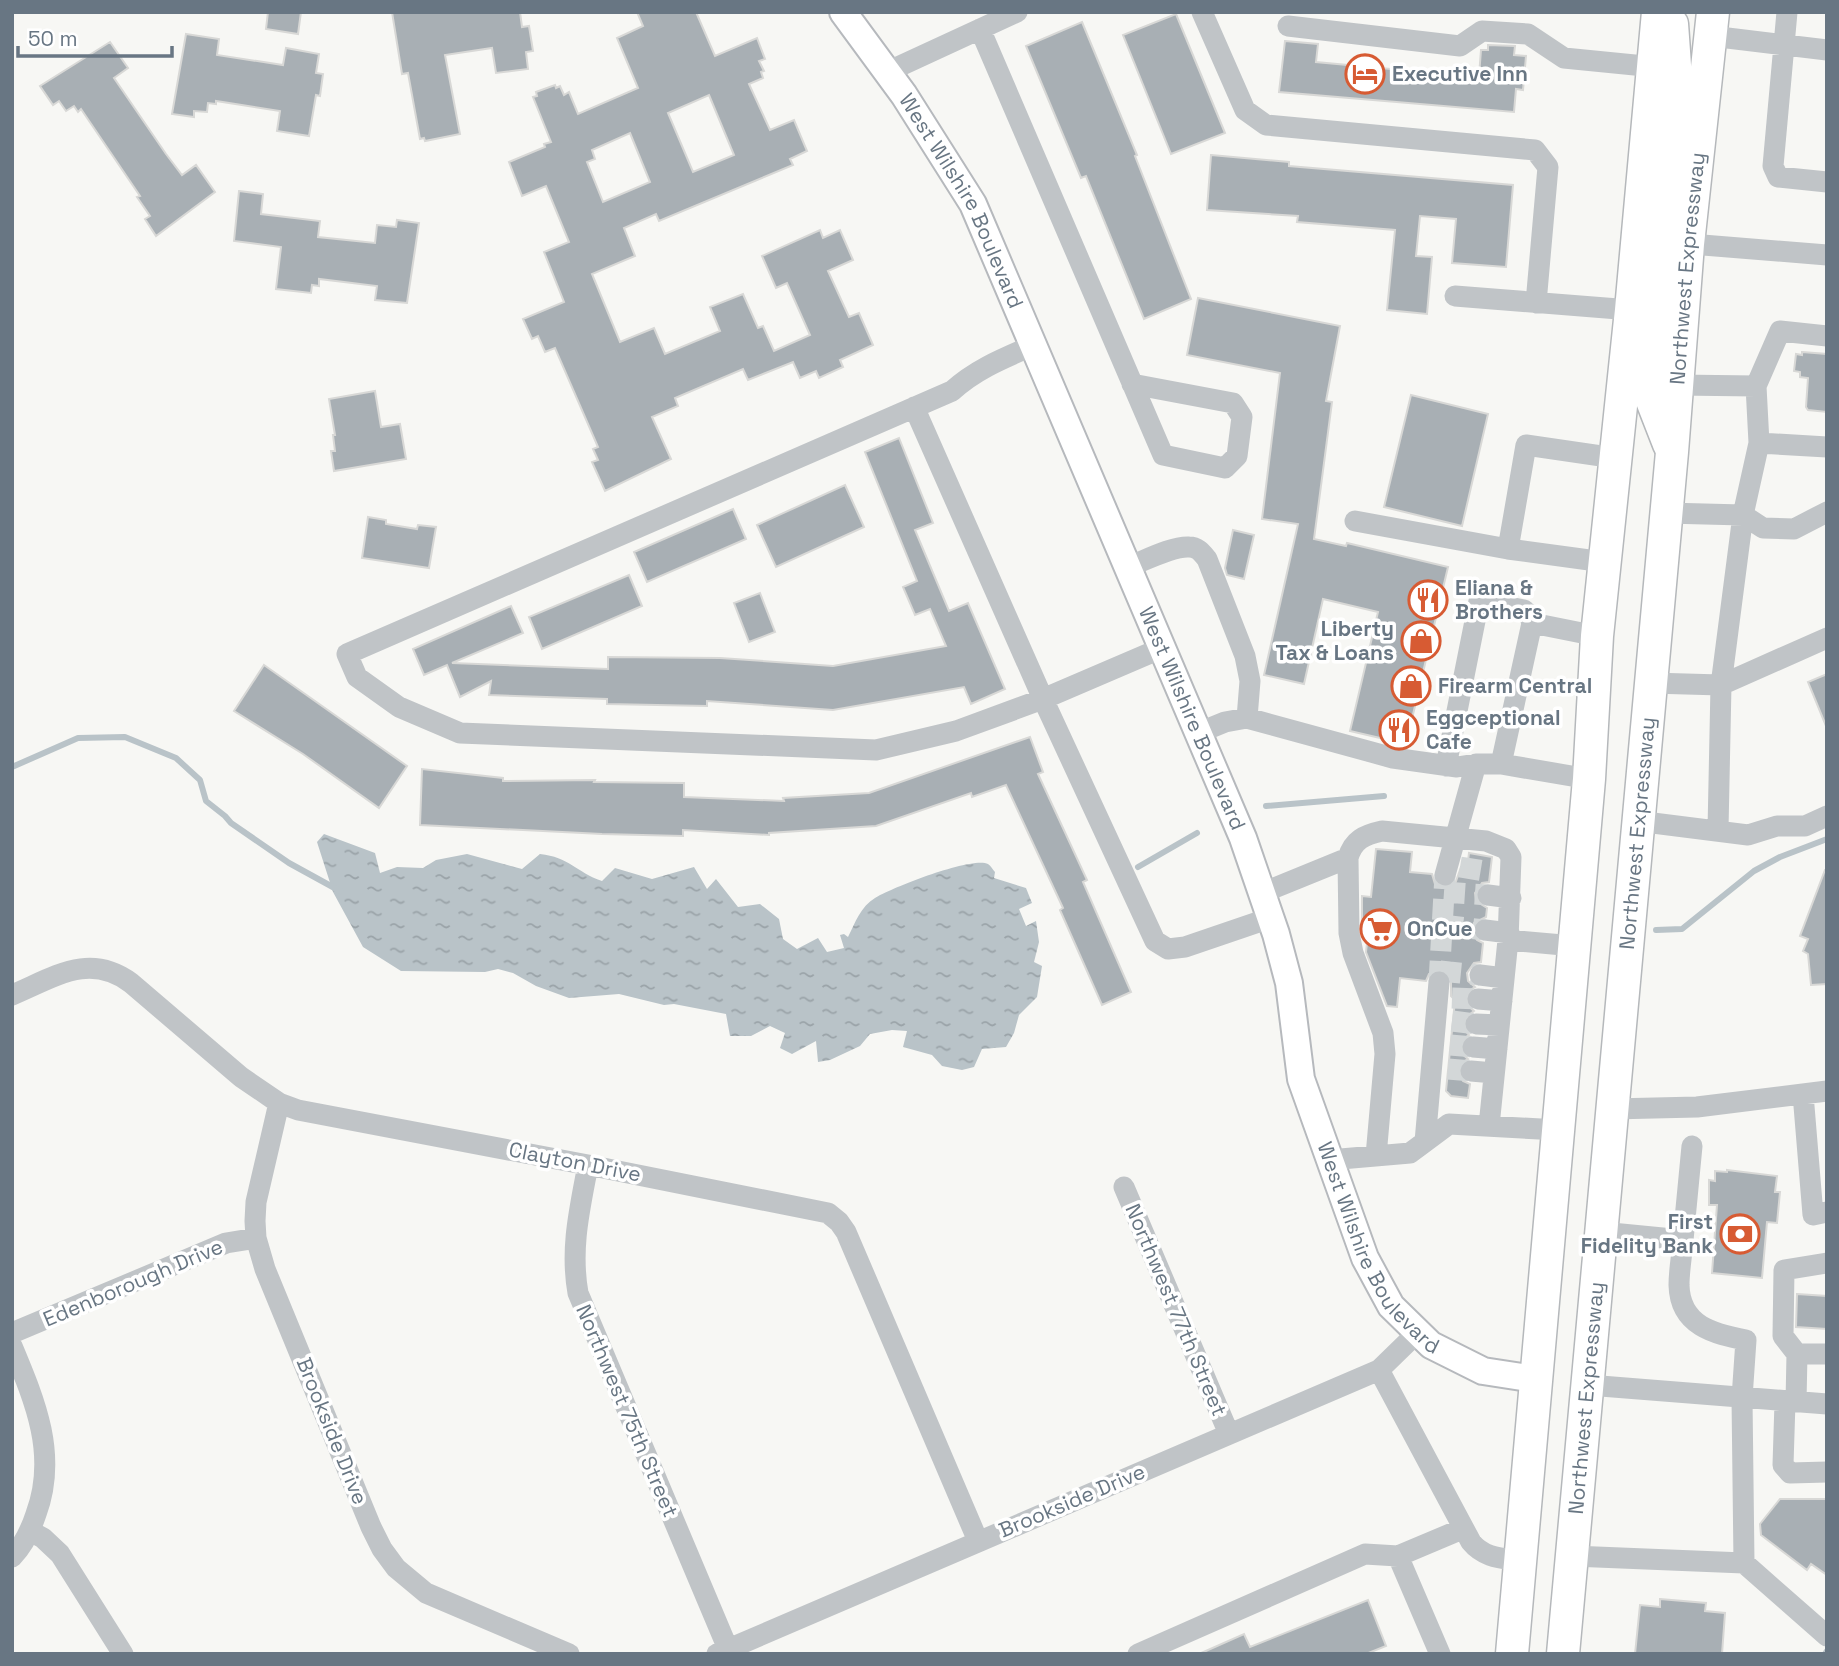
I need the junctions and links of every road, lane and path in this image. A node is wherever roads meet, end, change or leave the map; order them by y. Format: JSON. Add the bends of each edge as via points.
{"nodes":[{"id":1,"x":843,"y":12,"type":"edge"},
{"id":2,"x":1017,"y":12,"type":"edge"},
{"id":3,"x":1202,"y":12,"type":"edge"},
{"id":4,"x":1658,"y":12,"type":"edge"},
{"id":5,"x":1671,"y":12,"type":"edge"},
{"id":6,"x":1787,"y":12,"type":"edge"},
{"id":7,"x":1712,"y":24,"type":"edge"},
{"id":8,"x":1288,"y":26,"type":"dead end"},
{"id":9,"x":980,"y":29,"type":"junction"},
{"id":10,"x":1784,"y":45,"type":"junction"},
{"id":11,"x":1827,"y":50,"type":"edge"},
{"id":12,"x":1664,"y":68,"type":"junction"},
{"id":13,"x":887,"y":72,"type":"junction"},
{"id":14,"x":1827,"y":182,"type":"edge"},
{"id":15,"x":1663,"y":242,"type":"junction"},
{"id":16,"x":1827,"y":255,"type":"edge"},
{"id":17,"x":1455,"y":296,"type":"dead end"},
{"id":18,"x":1536,"y":303,"type":"junction"},
{"id":19,"x":1631,"y":310,"type":"junction"},
{"id":20,"x":1827,"y":336,"type":"edge"},
{"id":21,"x":1034,"y":345,"type":"junction"},
{"id":22,"x":1132,"y":384,"type":"junction"},
{"id":23,"x":1677,"y":385,"type":"junction"},
{"id":24,"x":1756,"y":386,"type":"junction"},
{"id":25,"x":914,"y":407,"type":"junction"},
{"id":26,"x":1759,"y":443,"type":"junction"},
{"id":27,"x":1827,"y":447,"type":"edge"},
{"id":28,"x":1672,"y":452,"type":"junction"},
{"id":29,"x":1615,"y":458,"type":"junction"},
{"id":30,"x":1827,"y":512,"type":"edge"},
{"id":31,"x":1666,"y":513,"type":"junction"},
{"id":32,"x":1743,"y":515,"type":"junction"},
{"id":33,"x":1355,"y":521,"type":"dead end"},
{"id":34,"x":1508,"y":549,"type":"junction"},
{"id":35,"x":1604,"y":562,"type":"junction"},
{"id":36,"x":1128,"y":567,"type":"junction"},
{"id":37,"x":1532,"y":623,"type":"junction"},
{"id":38,"x":1597,"y":636,"type":"junction"},
{"id":39,"x":1827,"y":638,"type":"edge"},
{"id":40,"x":1162,"y":648,"type":"junction"},
{"id":41,"x":1651,"y":683,"type":"junction"},
{"id":42,"x":1721,"y":685,"type":"junction"},
{"id":43,"x":1043,"y":699,"type":"junction"},
{"id":44,"x":1247,"y":718,"type":"junction"},
{"id":45,"x":1198,"y":733,"type":"junction"},
{"id":46,"x":1476,"y":764,"type":"junction"},
{"id":47,"x":1501,"y":764,"type":"junction"},
{"id":48,"x":1446,"y":766,"type":"junction"},
{"id":49,"x":1590,"y":779,"type":"junction"},
{"id":50,"x":1827,"y":816,"type":"edge"},
{"id":51,"x":1637,"y":821,"type":"junction"},
{"id":52,"x":1718,"y":830,"type":"junction"},
{"id":53,"x":1455,"y":838,"type":"junction"},
{"id":54,"x":1348,"y":858,"type":"junction"},
{"id":55,"x":1451,"y":870,"type":"tunnel mouth"},
{"id":56,"x":1490,"y":872,"type":"tunnel mouth"},
{"id":57,"x":1512,"y":875,"type":"junction"},
{"id":58,"x":1262,"y":893,"type":"junction"},
{"id":59,"x":1488,"y":895,"type":"tunnel mouth"},
{"id":60,"x":1511,"y":898,"type":"junction"},
{"id":61,"x":1270,"y":918,"type":"junction"},
{"id":62,"x":1485,"y":930,"type":"tunnel mouth"},
{"id":63,"x":1508,"y":936,"type":"junction"},
{"id":64,"x":1574,"y":946,"type":"junction"},
{"id":65,"x":1480,"y":975,"type":"tunnel mouth"},
{"id":66,"x":1504,"y":978,"type":"junction"},
{"id":67,"x":1443,"y":992,"type":"tunnel mouth"},
{"id":68,"x":12,"y":995,"type":"edge"},
{"id":69,"x":1478,"y":999,"type":"tunnel mouth"},
{"id":70,"x":1502,"y":1001,"type":"junction"},
{"id":71,"x":1476,"y":1024,"type":"tunnel mouth"},
{"id":72,"x":1499,"y":1025,"type":"junction"},
{"id":73,"x":1473,"y":1047,"type":"tunnel mouth"},
{"id":74,"x":1497,"y":1049,"type":"junction"},
{"id":75,"x":1471,"y":1071,"type":"tunnel mouth"},
{"id":76,"x":1494,"y":1073,"type":"junction"},
{"id":77,"x":1827,"y":1091,"type":"edge"},
{"id":78,"x":1803,"y":1094,"type":"junction"},
{"id":79,"x":279,"y":1102,"type":"junction"},
{"id":80,"x":1612,"y":1109,"type":"junction"},
{"id":81,"x":1489,"y":1126,"type":"junction"},
{"id":82,"x":1558,"y":1130,"type":"junction"},
{"id":83,"x":1425,"y":1142,"type":"junction"},
{"id":84,"x":1692,"y":1146,"type":"dead end"},
{"id":85,"x":1376,"y":1156,"type":"junction"},
{"id":86,"x":1328,"y":1160,"type":"junction"},
{"id":87,"x":588,"y":1164,"type":"junction"},
{"id":88,"x":1124,"y":1187,"type":"dead end"},
{"id":89,"x":1827,"y":1212,"type":"edge"},
{"id":90,"x":1601,"y":1232,"type":"junction"},
{"id":91,"x":256,"y":1238,"type":"junction"},
{"id":92,"x":1683,"y":1240,"type":"junction"},
{"id":93,"x":1827,"y":1263,"type":"edge"},
{"id":94,"x":1417,"y":1333,"type":"junction"},
{"id":95,"x":12,"y":1334,"type":"edge"},
{"id":96,"x":12,"y":1346,"type":"edge"},
{"id":97,"x":1797,"y":1354,"type":"junction"},
{"id":98,"x":1827,"y":1354,"type":"edge"},
{"id":99,"x":1379,"y":1370,"type":"junction"},
{"id":100,"x":1535,"y":1379,"type":"junction"},
{"id":101,"x":1588,"y":1385,"type":"junction"},
{"id":102,"x":1742,"y":1398,"type":"junction"},
{"id":103,"x":1790,"y":1402,"type":"junction"},
{"id":104,"x":1827,"y":1404,"type":"edge"},
{"id":105,"x":1229,"y":1434,"type":"junction"},
{"id":106,"x":1827,"y":1472,"type":"edge"},
{"id":107,"x":1462,"y":1529,"type":"junction"},
{"id":108,"x":30,"y":1531,"type":"junction"},
{"id":109,"x":978,"y":1541,"type":"junction"},
{"id":110,"x":1398,"y":1556,"type":"junction"},
{"id":111,"x":1572,"y":1556,"type":"junction"},
{"id":112,"x":12,"y":1557,"type":"edge"},
{"id":113,"x":1521,"y":1561,"type":"junction"},
{"id":114,"x":1744,"y":1563,"type":"junction"},
{"id":115,"x":1827,"y":1636,"type":"edge"},
{"id":116,"x":723,"y":1651,"type":"edge"},
{"id":117,"x":123,"y":1654,"type":"edge"},
{"id":118,"x":569,"y":1654,"type":"edge"},
{"id":119,"x":1138,"y":1654,"type":"edge"},
{"id":120,"x":1440,"y":1654,"type":"edge"},
{"id":121,"x":1512,"y":1654,"type":"edge"},
{"id":122,"x":1563,"y":1654,"type":"edge"}],
"edges":[{"from":1,"to":13,"type":"main road","name":"West Wilshire Boulevard"},
{"from":2,"to":9,"type":"street"},
{"from":3,"to":18,"type":"street","via":[[1245,110],[1266,125],[1535,150],[1548,167]]},
{"from":4,"to":12,"type":"highway","name":"Northwest Expressway"},
{"from":5,"to":12,"type":"highway"},
{"from":6,"to":10,"type":"street"},
{"from":7,"to":10,"type":"street"},
{"from":7,"to":15,"type":"highway","name":"Northwest Expressway"},
{"from":8,"to":12,"type":"street","via":[[1460,46],[1482,31],[1528,34],[1564,58]]},
{"from":9,"to":13,"type":"street"},
{"from":9,"to":22,"type":"street"},
{"from":10,"to":11,"type":"street"},
{"from":10,"to":14,"type":"street","via":[[1773,166],[1778,177]]},
{"from":12,"to":15,"type":"highway","name":"Northwest Expressway"},
{"from":13,"to":21,"type":"main road","name":"West Wilshire Boulevard","via":[[973,204]]},
{"from":15,"to":16,"type":"street"},
{"from":15,"to":19,"type":"highway","name":"Northwest Expressway"},
{"from":15,"to":23,"type":"highway","name":"Northwest Expressway"},
{"from":15,"to":28,"type":"highway","via":[[1651,398]]},
{"from":17,"to":18,"type":"street"},
{"from":18,"to":19,"type":"street"},
{"from":19,"to":29,"type":"highway","name":"Northwest Expressway"},
{"from":20,"to":24,"type":"street","via":[[1780,331]]},
{"from":21,"to":25,"type":"street","via":[[993,362],[952,391]]},
{"from":21,"to":36,"type":"main road","name":"West Wilshire Boulevard"},
{"from":22,"to":22,"type":"street","via":[[1163,455],[1224,468],[1237,456],[1242,417],[1233,403]]},
{"from":23,"to":24,"type":"street"},
{"from":23,"to":28,"type":"highway","name":"Northwest Expressway"},
{"from":24,"to":26,"type":"street"},
{"from":25,"to":43,"type":"street"},
{"from":25,"to":43,"type":"street","via":[[347,654],[356,677],[399,707],[460,733],[876,750],[956,731]]},
{"from":26,"to":27,"type":"street"},
{"from":26,"to":32,"type":"street"},
{"from":28,"to":31,"type":"highway","name":"Northwest Expressway"},
{"from":29,"to":34,"type":"street","via":[[1526,445]]},
{"from":29,"to":35,"type":"highway","name":"Northwest Expressway"},
{"from":30,"to":32,"type":"street","via":[[1794,529],[1763,528]]},
{"from":31,"to":32,"type":"street"},
{"from":31,"to":41,"type":"highway","name":"Northwest Expressway"},
{"from":32,"to":42,"type":"street"},
{"from":33,"to":34,"type":"street"},
{"from":34,"to":35,"type":"street"},
{"from":35,"to":38,"type":"highway","name":"Northwest Expressway"},
{"from":36,"to":40,"type":"main road","name":"West Wilshire Boulevard"},
{"from":36,"to":44,"type":"street","via":[[1178,548],[1199,550],[1207,559],[1245,656],[1250,681]]},
{"from":37,"to":38,"type":"street"},
{"from":37,"to":47,"type":"street"},
{"from":37,"to":48,"type":"street","via":[[1524,610],[1479,601]]},
{"from":38,"to":49,"type":"highway","name":"Northwest Expressway"},
{"from":39,"to":42,"type":"street"},
{"from":40,"to":43,"type":"street"},
{"from":40,"to":45,"type":"main road","name":"West Wilshire Boulevard"},
{"from":41,"to":42,"type":"street"},
{"from":41,"to":51,"type":"highway","name":"Northwest Expressway"},
{"from":42,"to":52,"type":"street"},
{"from":43,"to":61,"type":"street","via":[[1155,941],[1168,948],[1185,947]]},
{"from":44,"to":45,"type":"street"},
{"from":44,"to":48,"type":"street","via":[[1393,758]]},
{"from":45,"to":58,"type":"main road","name":"West Wilshire Boulevard"},
{"from":46,"to":47,"type":"street"},
{"from":46,"to":48,"type":"street"},
{"from":46,"to":53,"type":"street"},
{"from":47,"to":49,"type":"street"},
{"from":49,"to":64,"type":"highway","name":"Northwest Expressway"},
{"from":50,"to":52,"type":"street","via":[[1805,826],[1777,826],[1748,835]]},
{"from":51,"to":52,"type":"street"},
{"from":51,"to":80,"type":"highway","name":"Northwest Expressway"},
{"from":53,"to":54,"type":"street","via":[[1382,831],[1358,839]]},
{"from":53,"to":55,"type":"street"},
{"from":53,"to":57,"type":"street","via":[[1486,841],[1506,849]]},
{"from":54,"to":58,"type":"street"},
{"from":54,"to":85,"type":"street","via":[[1349,933],[1383,1033],[1385,1054]]},
{"from":56,"to":57,"type":"street"},
{"from":57,"to":60,"type":"street"},
{"from":58,"to":61,"type":"main road","name":"West Wilshire Boulevard"},
{"from":59,"to":60,"type":"street"},
{"from":60,"to":63,"type":"street"},
{"from":61,"to":86,"type":"main road","name":"West Wilshire Boulevard","via":[[1289,983],[1301,1079]]},
{"from":62,"to":63,"type":"street"},
{"from":63,"to":64,"type":"street"},
{"from":63,"to":66,"type":"street"},
{"from":64,"to":82,"type":"highway","name":"Northwest Expressway"},
{"from":65,"to":66,"type":"street"},
{"from":66,"to":70,"type":"street"},
{"from":67,"to":83,"type":"street","via":[[1440,1068]]},
{"from":68,"to":79,"type":"street","name":"Clayton Drive","via":[[84,968],[116,972],[241,1077]]},
{"from":69,"to":70,"type":"street"},
{"from":70,"to":72,"type":"street"},
{"from":71,"to":72,"type":"street"},
{"from":72,"to":74,"type":"street"},
{"from":73,"to":74,"type":"street"},
{"from":74,"to":76,"type":"street"},
{"from":75,"to":76,"type":"street"},
{"from":76,"to":81,"type":"street"},
{"from":77,"to":78,"type":"street"},
{"from":78,"to":80,"type":"street","via":[[1697,1107]]},
{"from":78,"to":89,"type":"street","via":[[1813,1215]]},
{"from":79,"to":87,"type":"street","name":"Clayton Drive","via":[[298,1110]]},
{"from":79,"to":91,"type":"street","name":"Brookside Drive","via":[[257,1202]]},
{"from":80,"to":90,"type":"highway","name":"Northwest Expressway"},
{"from":81,"to":82,"type":"street"},
{"from":81,"to":83,"type":"street","via":[[1449,1124]]},
{"from":82,"to":100,"type":"highway","name":"Northwest Expressway"},
{"from":83,"to":85,"type":"street","via":[[1410,1153]]},
{"from":84,"to":92,"type":"street"},
{"from":85,"to":86,"type":"street"},
{"from":86,"to":94,"type":"main road","name":"West Wilshire Boulevard","via":[[1365,1258],[1391,1306]]},
{"from":87,"to":109,"type":"street","name":"Clayton Drive","via":[[813,1209],[828,1213],[839,1223]]},
{"from":87,"to":116,"type":"street","name":"Northwest 75th Street","via":[[575,1232],[578,1293]]},
{"from":88,"to":105,"type":"street","name":"Northwest 77th Street"},
{"from":90,"to":92,"type":"street"},
{"from":90,"to":101,"type":"highway","name":"Northwest Expressway"},
{"from":91,"to":95,"type":"street","name":"Edenborough Drive","via":[[226,1243]]},
{"from":91,"to":118,"type":"street","name":"Brookside Drive","via":[[371,1527],[396,1569],[426,1593]]},
{"from":92,"to":102,"type":"street","via":[[1679,1283],[1684,1306],[1705,1330],[1746,1340]]},
{"from":93,"to":97,"type":"street","via":[[1784,1270],[1783,1336]]},
{"from":94,"to":99,"type":"street","name":"Brookside Drive"},
{"from":94,"to":100,"type":"main road","name":"West Wilshire Boulevard","via":[[1483,1371]]},
{"from":96,"to":108,"type":"street","via":[[45,1443],[43,1496]]},
{"from":97,"to":98,"type":"street"},
{"from":97,"to":103,"type":"street"},
{"from":99,"to":105,"type":"street","name":"Brookside Drive"},
{"from":99,"to":107,"type":"street"},
{"from":100,"to":101,"type":"highway"},
{"from":100,"to":113,"type":"highway","name":"Northwest Expressway"},
{"from":101,"to":102,"type":"street"},
{"from":101,"to":111,"type":"highway","name":"Northwest Expressway"},
{"from":102,"to":103,"type":"street"},
{"from":102,"to":114,"type":"street"},
{"from":103,"to":104,"type":"street"},
{"from":103,"to":106,"type":"street","via":[[1783,1465],[1790,1473]]},
{"from":105,"to":109,"type":"street","name":"Brookside Drive"},
{"from":107,"to":110,"type":"street"},
{"from":107,"to":113,"type":"street","via":[[1479,1552]]},
{"from":108,"to":112,"type":"street"},
{"from":108,"to":117,"type":"street","via":[[60,1554]]},
{"from":109,"to":116,"type":"street","name":"Brookside Drive"},
{"from":110,"to":119,"type":"street","via":[[1366,1554]]},
{"from":110,"to":120,"type":"street"},
{"from":111,"to":114,"type":"street"},
{"from":111,"to":122,"type":"highway","name":"Northwest Expressway"},
{"from":113,"to":121,"type":"highway","name":"Northwest Expressway"},
{"from":114,"to":115,"type":"street"}]}
